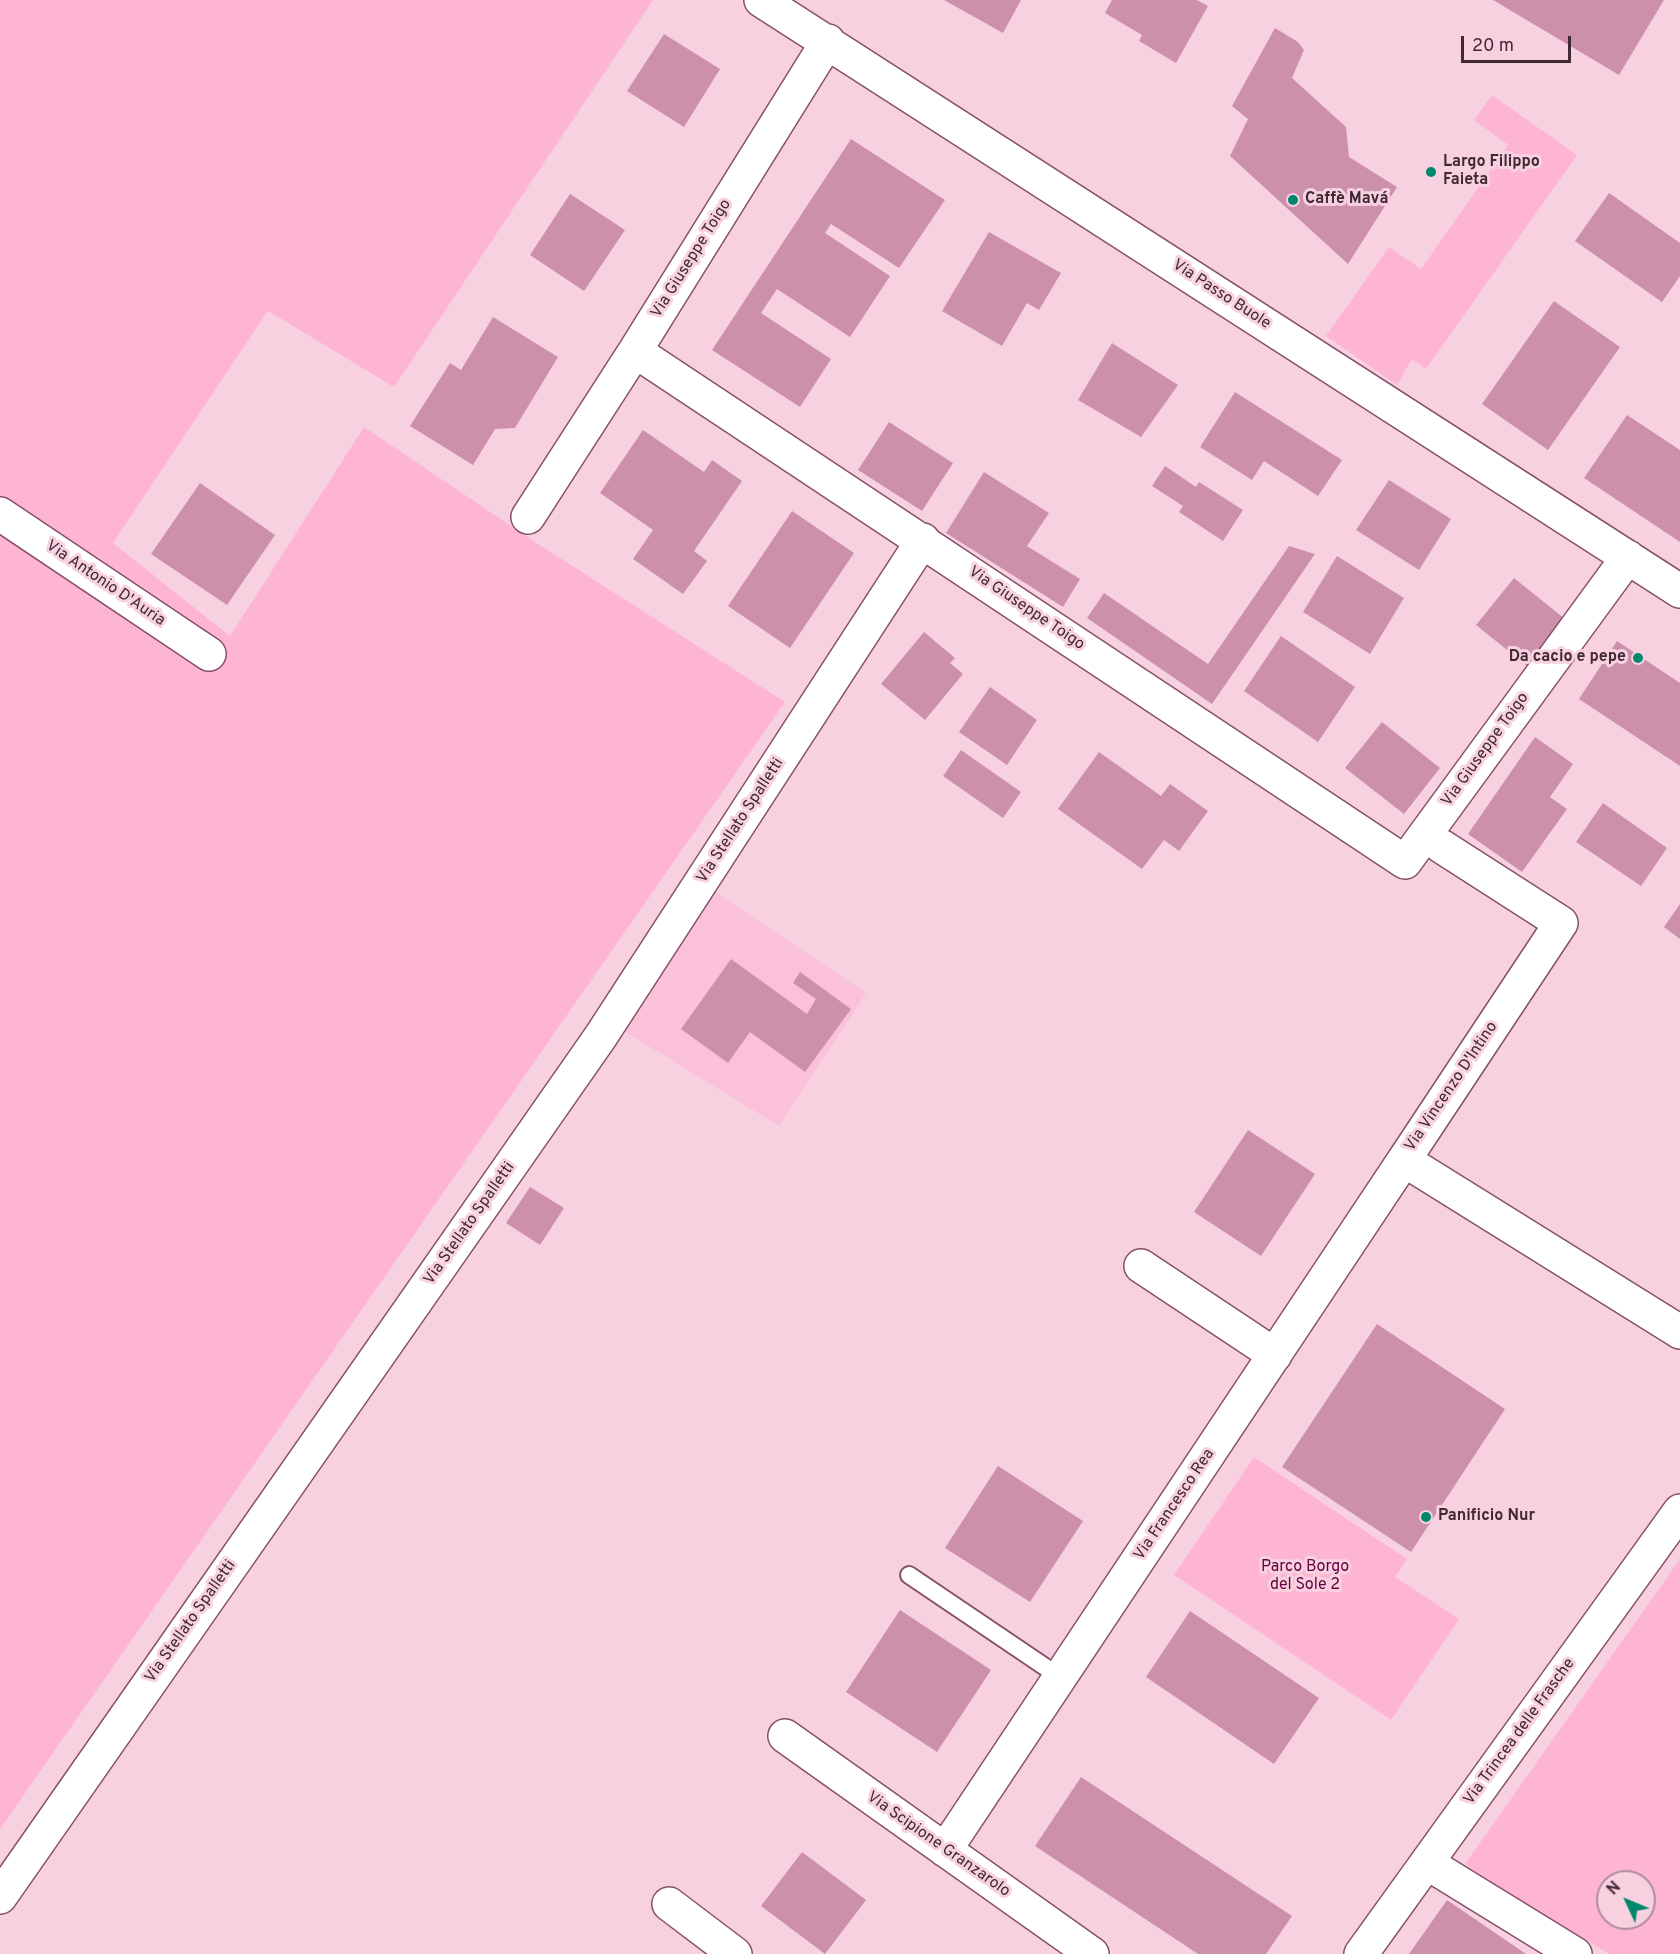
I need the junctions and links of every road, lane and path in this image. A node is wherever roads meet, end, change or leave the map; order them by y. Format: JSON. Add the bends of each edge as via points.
{"nodes":[{"id":1,"x":761,"y":0,"type":"edge"},
{"id":2,"x":828,"y":41,"type":"junction"},
{"id":3,"x":635,"y":351,"type":"junction"},
{"id":4,"x":0,"y":514,"type":"edge"},
{"id":5,"x":528,"y":517,"type":"dead end"},
{"id":6,"x":923,"y":540,"type":"junction"},
{"id":7,"x":1628,"y":557,"type":"junction"},
{"id":8,"x":1680,"y":591,"type":"edge"},
{"id":9,"x":209,"y":654,"type":"dead end"},
{"id":10,"x":1441,"y":846,"type":"dead end"},
{"id":11,"x":1404,"y":1160,"type":"junction"},
{"id":12,"x":1141,"y":1266,"type":"dead end"},
{"id":13,"x":1680,"y":1332,"type":"edge"},
{"id":14,"x":1275,"y":1355,"type":"junction"},
{"id":15,"x":1680,"y":1511,"type":"edge"},
{"id":16,"x":909,"y":1575,"type":"dead end"},
{"id":17,"x":1060,"y":1677,"type":"junction"},
{"id":18,"x":785,"y":1736,"type":"dead end"},
{"id":19,"x":945,"y":1850,"type":"junction"},
{"id":20,"x":1427,"y":1863,"type":"junction"},
{"id":21,"x":0,"y":1897,"type":"edge"},
{"id":22,"x":669,"y":1904,"type":"dead end"},
{"id":23,"x":735,"y":1954,"type":"edge"},
{"id":24,"x":1092,"y":1954,"type":"edge"},
{"id":25,"x":1361,"y":1954,"type":"edge"},
{"id":26,"x":1575,"y":1954,"type":"edge"}],
"edges":[{"from":1,"to":2,"type":"street","name":"Via Passo Buole"},
{"from":2,"to":3,"type":"street","name":"Via Giuseppe Toigo"},
{"from":2,"to":7,"type":"street","name":"Via Passo Buole"},
{"from":3,"to":5,"type":"street"},
{"from":3,"to":6,"type":"street","name":"Via Giuseppe Toigo"},
{"from":4,"to":9,"type":"street","name":"Via Antonio D'Auria"},
{"from":6,"to":7,"type":"street","name":"Via Giuseppe Toigo","via":[[1405,862]]},
{"from":6,"to":21,"type":"street","name":"Via Stellato Spalletti","via":[[601,1036]]},
{"from":7,"to":8,"type":"street","name":"Via Passo Buole"},
{"from":10,"to":11,"type":"street","name":"Via Vincenzo D'Intino","via":[[1561,923]]},
{"from":11,"to":13,"type":"street","name":"Via Vincenzo D'Intino"},
{"from":11,"to":14,"type":"street","name":"Via Francesco Rea"},
{"from":12,"to":14,"type":"street"},
{"from":14,"to":17,"type":"street","name":"Via Francesco Rea"},
{"from":15,"to":20,"type":"street","name":"Via Trincea delle Frasche"},
{"from":16,"to":17,"type":"lane"},
{"from":17,"to":19,"type":"street","name":"Via Francesco Rea"},
{"from":18,"to":19,"type":"street","name":"Via Scipione Granzarolo"},
{"from":19,"to":24,"type":"street","name":"Via Scipione Granzarolo"},
{"from":20,"to":25,"type":"street","name":"Via Trincea delle Frasche"},
{"from":20,"to":26,"type":"street"},
{"from":22,"to":23,"type":"street"}]}
